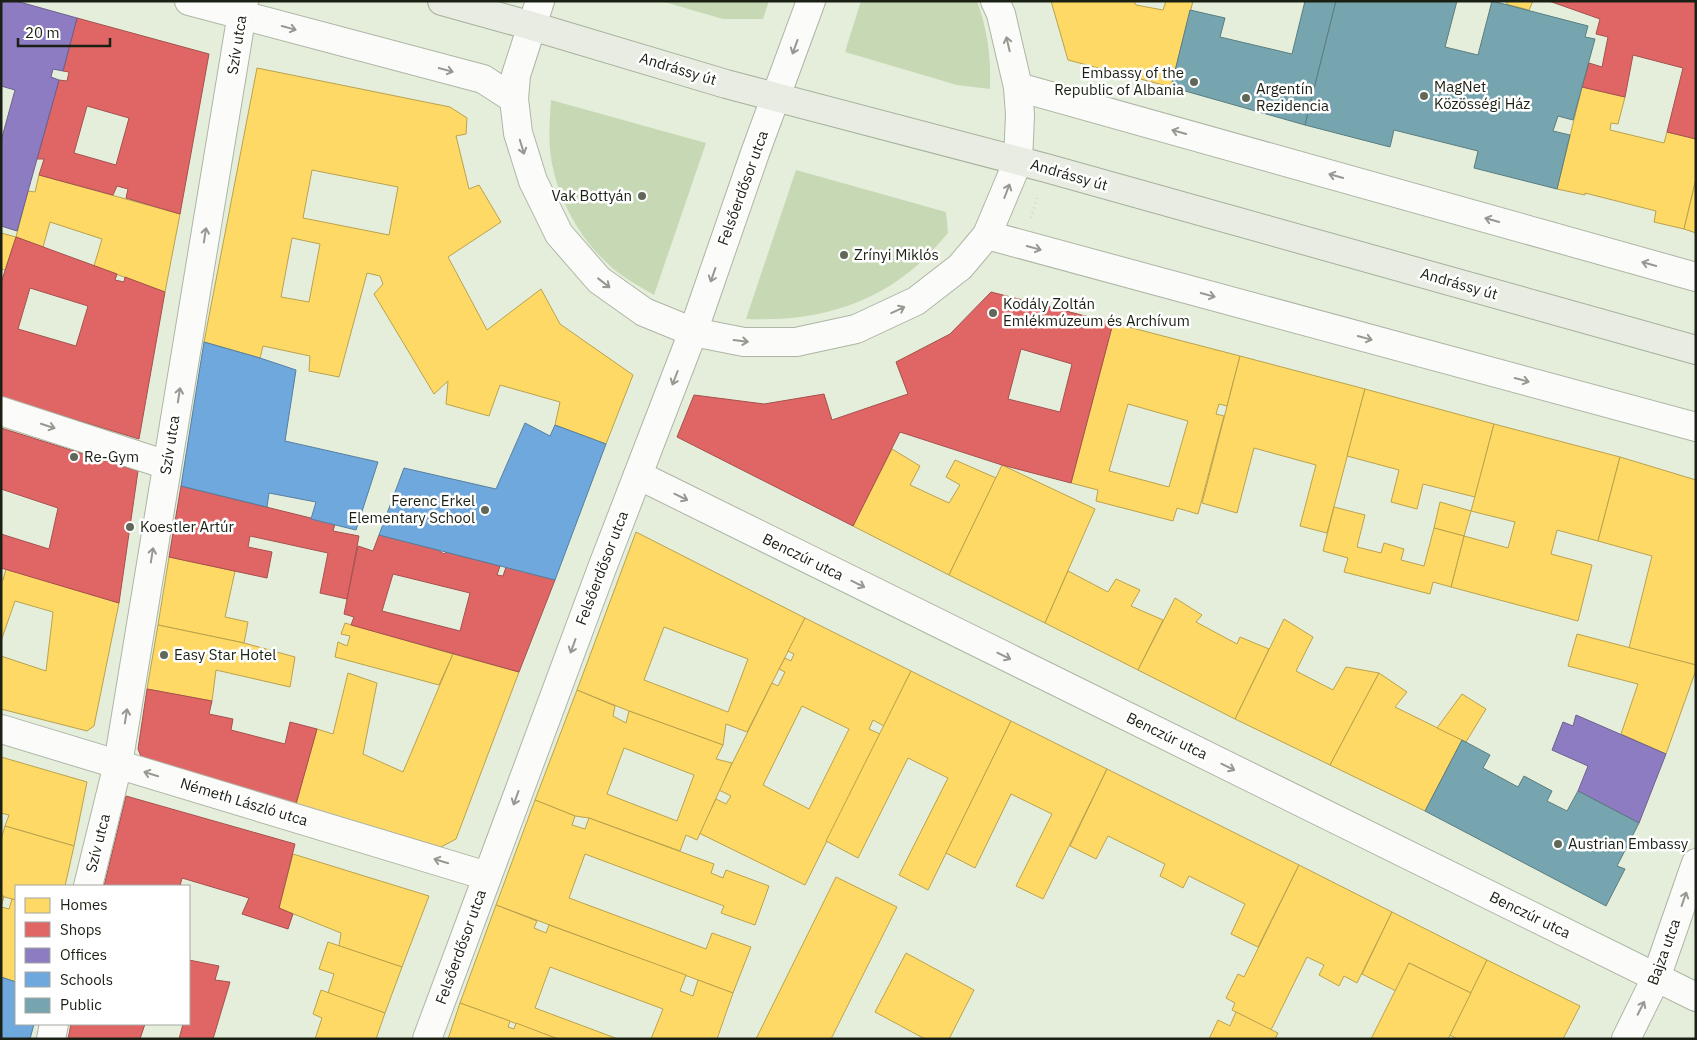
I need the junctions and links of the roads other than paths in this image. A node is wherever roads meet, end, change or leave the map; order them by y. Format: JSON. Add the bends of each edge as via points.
{"nodes":[{"id":1,"x":189,"y":1,"type":"edge"},
{"id":2,"x":442,"y":1,"type":"edge"},
{"id":3,"x":811,"y":1,"type":"edge"},
{"id":4,"x":995,"y":1,"type":"edge"},
{"id":5,"x":243,"y":8,"type":"edge"},
{"id":6,"x":536,"y":14,"type":"edge"},
{"id":7,"x":1018,"y":87,"type":"junction"},
{"id":8,"x":776,"y":97,"type":"junction"},
{"id":9,"x":514,"y":99,"type":"junction"},
{"id":10,"x":1018,"y":161,"type":"junction"},
{"id":11,"x":987,"y":235,"type":"junction"},
{"id":12,"x":1696,"y":277,"type":"edge"},
{"id":13,"x":693,"y":332,"type":"junction"},
{"id":14,"x":1696,"y":350,"type":"edge"},
{"id":15,"x":1,"y":411,"type":"edge"},
{"id":16,"x":1696,"y":427,"type":"edge"},
{"id":17,"x":167,"y":465,"type":"junction"},
{"id":18,"x":638,"y":476,"type":"junction"},
{"id":19,"x":1,"y":729,"type":"edge"},
{"id":20,"x":118,"y":764,"type":"junction"},
{"id":21,"x":1696,"y":863,"type":"edge"},
{"id":22,"x":487,"y":876,"type":"junction"},
{"id":23,"x":88,"y":885,"type":"edge"},
{"id":24,"x":1656,"y":978,"type":"junction"},
{"id":25,"x":1696,"y":997,"type":"edge"},
{"id":26,"x":54,"y":1025,"type":"edge"},
{"id":27,"x":50,"y":1039,"type":"edge"},
{"id":28,"x":427,"y":1039,"type":"edge"},
{"id":29,"x":1626,"y":1039,"type":"edge"}],
"edges":[{"from":1,"to":5,"type":"street"},
{"from":2,"to":6,"type":"main road","name":"Andrássy út"},
{"from":3,"to":8,"type":"street","name":"Felsőerdősor utca","one_way":true},
{"from":7,"to":4,"type":"street","one_way":true},
{"from":5,"to":9,"type":"street","one_way":true,"via":[[483,79]]},
{"from":17,"to":5,"type":"street","name":"Szív utca","one_way":true},
{"from":6,"to":8,"type":"main road","name":"Andrássy út","via":[[726,84]]},
{"from":6,"to":9,"type":"street","via":[[516,75]]},
{"from":7,"to":10,"type":"street"},
{"from":12,"to":7,"type":"street","one_way":true},
{"from":8,"to":10,"type":"main road","name":"Andrássy út"},
{"from":8,"to":13,"type":"street","name":"Felsőerdősor utca","one_way":true},
{"from":9,"to":13,"type":"street","one_way":true,"via":[[518,133],[532,181],[559,234],[599,280],[644,312]]},
{"from":11,"to":10,"type":"street","one_way":true},
{"from":10,"to":14,"type":"main road","name":"Andrássy út"},
{"from":13,"to":11,"type":"street","one_way":true,"via":[[744,342],[796,342],[856,329],[916,301],[960,267]]},
{"from":11,"to":16,"type":"street","one_way":true},
{"from":13,"to":18,"type":"street","name":"Felsőerdősor utca","one_way":true},
{"from":15,"to":17,"type":"street","one_way":true},
{"from":20,"to":17,"type":"street","name":"Szív utca","one_way":true},
{"from":18,"to":22,"type":"street","name":"Felsőerdősor utca","one_way":true},
{"from":18,"to":24,"type":"street","name":"Benczúr utca","one_way":true},
{"from":19,"to":20,"type":"street","name":"Németh László utca"},
{"from":22,"to":20,"type":"street","name":"Németh László utca","one_way":true},
{"from":20,"to":23,"type":"street","name":"Szív utca"},
{"from":24,"to":21,"type":"street","name":"Bajza utca","one_way":true},
{"from":22,"to":28,"type":"street","name":"Felsőerdősor utca"},
{"from":24,"to":25,"type":"street","name":"Benczúr utca"},
{"from":29,"to":24,"type":"street","name":"Bajza utca","one_way":true},
{"from":26,"to":27,"type":"street"}]}
